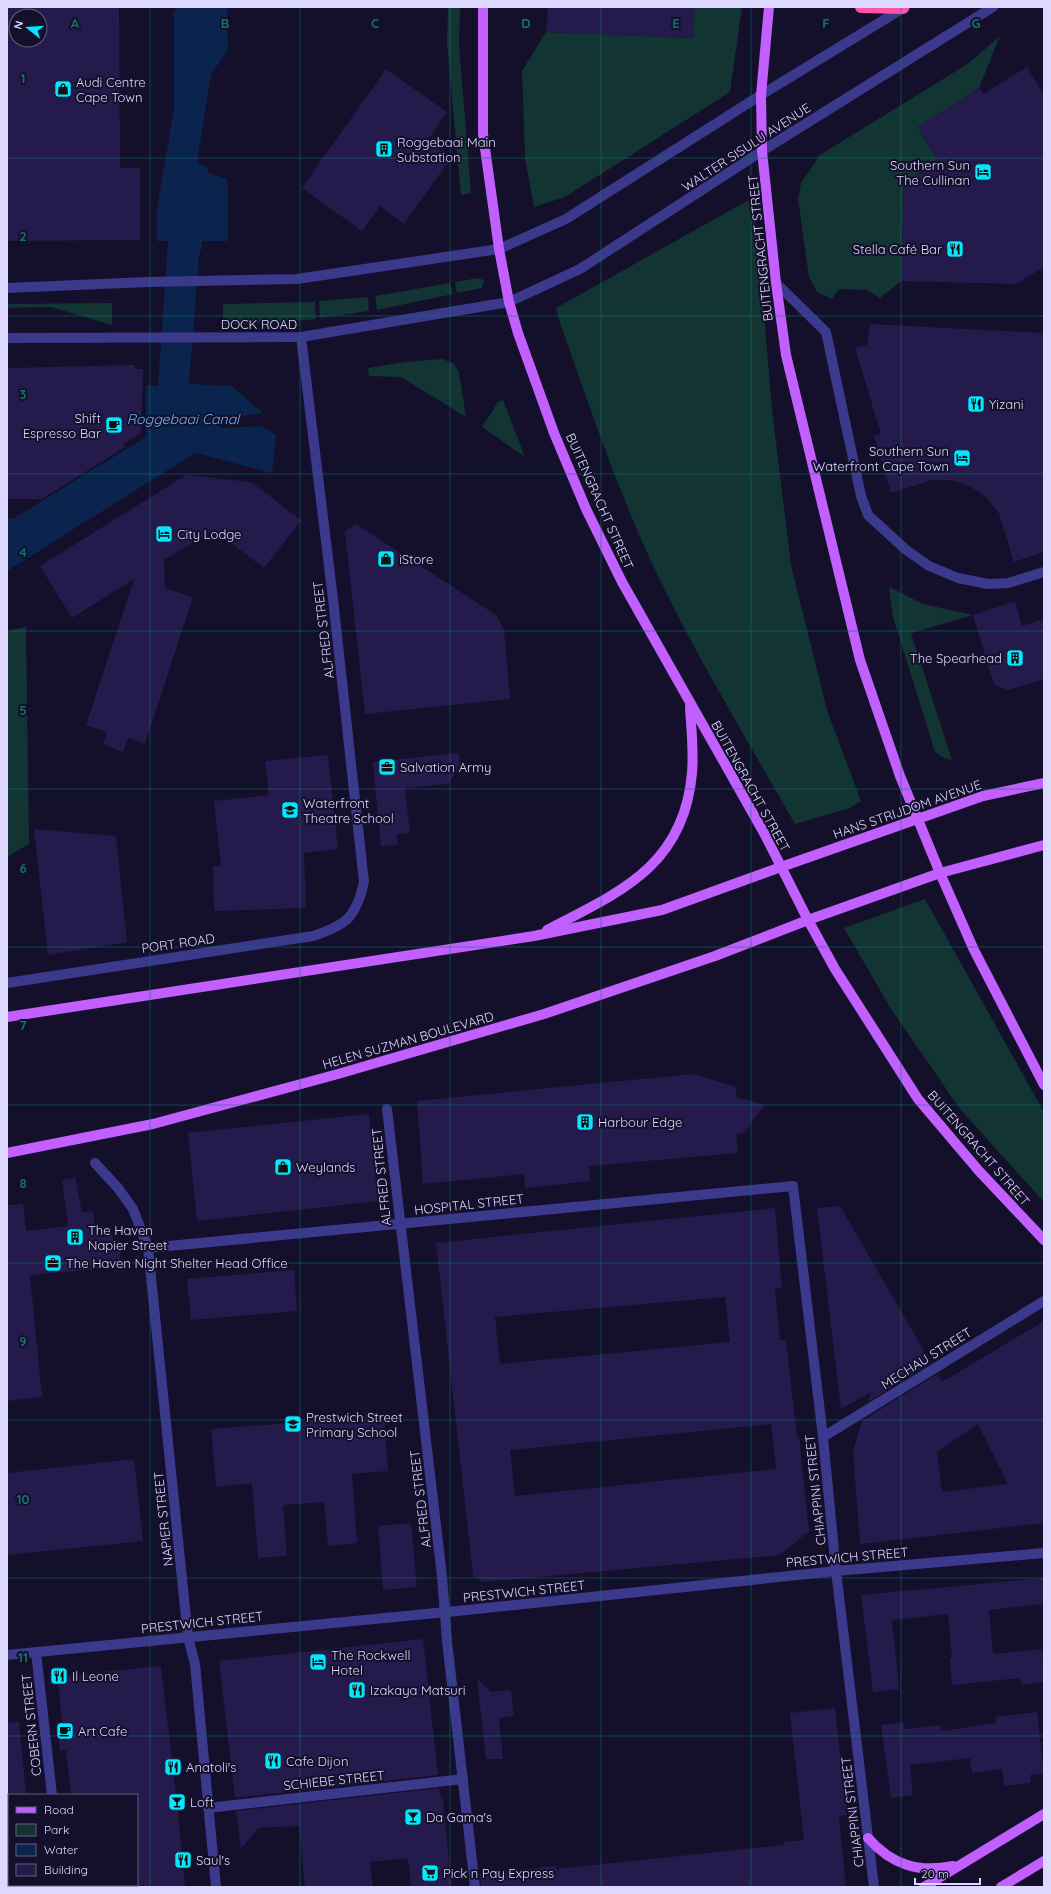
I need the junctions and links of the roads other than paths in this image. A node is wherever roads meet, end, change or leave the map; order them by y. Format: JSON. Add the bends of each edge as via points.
{"nodes":[{"id":1,"x":483,"y":7,"type":"edge"},
{"id":2,"x":769,"y":7,"type":"edge"},
{"id":3,"x":862,"y":7,"type":"edge"},
{"id":4,"x":993,"y":7,"type":"edge"},
{"id":5,"x":904,"y":8,"type":"edge"},
{"id":6,"x":761,"y":95,"type":"junction"},
{"id":7,"x":762,"y":152,"type":"junction"},
{"id":8,"x":499,"y":249,"type":"junction"},
{"id":9,"x":776,"y":283,"type":"junction"},
{"id":10,"x":7,"y":288,"type":"edge"},
{"id":11,"x":509,"y":302,"type":"junction"},
{"id":12,"x":301,"y":337,"type":"junction"},
{"id":13,"x":7,"y":338,"type":"edge"},
{"id":14,"x":1044,"y":572,"type":"edge"},
{"id":15,"x":690,"y":704,"type":"junction"},
{"id":16,"x":1044,"y":783,"type":"edge"},
{"id":17,"x":918,"y":820,"type":"junction"},
{"id":18,"x":1044,"y":845,"type":"edge"},
{"id":19,"x":781,"y":867,"type":"junction"},
{"id":20,"x":940,"y":873,"type":"junction"},
{"id":21,"x":350,"y":918,"type":"joint"},
{"id":22,"x":808,"y":920,"type":"junction"},
{"id":23,"x":534,"y":936,"type":"junction"},
{"id":24,"x":7,"y":983,"type":"edge"},
{"id":25,"x":7,"y":1017,"type":"edge"},
{"id":26,"x":1044,"y":1085,"type":"edge"},
{"id":27,"x":387,"y":1109,"type":"dead end"},
{"id":28,"x":7,"y":1153,"type":"edge"},
{"id":29,"x":95,"y":1163,"type":"dead end"},
{"id":30,"x":793,"y":1186,"type":"joint"},
{"id":31,"x":400,"y":1224,"type":"junction"},
{"id":32,"x":1044,"y":1240,"type":"edge"},
{"id":33,"x":148,"y":1248,"type":"junction"},
{"id":34,"x":1044,"y":1301,"type":"edge"},
{"id":35,"x":823,"y":1437,"type":"junction"},
{"id":36,"x":1044,"y":1553,"type":"edge"},
{"id":37,"x":836,"y":1571,"type":"junction"},
{"id":38,"x":445,"y":1612,"type":"junction"},
{"id":39,"x":188,"y":1637,"type":"junction"},
{"id":40,"x":36,"y":1652,"type":"junction"},
{"id":41,"x":7,"y":1655,"type":"edge"},
{"id":42,"x":463,"y":1779,"type":"junction"},
{"id":43,"x":52,"y":1794,"type":"edge"},
{"id":44,"x":208,"y":1808,"type":"junction"},
{"id":45,"x":1044,"y":1814,"type":"edge"},
{"id":46,"x":868,"y":1838,"type":"junction"},
{"id":47,"x":1044,"y":1861,"type":"edge"},
{"id":48,"x":961,"y":1865,"type":"junction"},
{"id":49,"x":216,"y":1887,"type":"edge"},
{"id":50,"x":475,"y":1887,"type":"edge"},
{"id":51,"x":874,"y":1887,"type":"edge"},
{"id":52,"x":924,"y":1887,"type":"edge"},
{"id":53,"x":1001,"y":1887,"type":"edge"}],
"edges":[{"from":1,"to":8,"type":"main road","name":"BUITENGRACHT STREET","via":[[484,134]]},
{"from":2,"to":6,"type":"main road","name":"BUITENGRACHT STREET"},
{"from":3,"to":5,"type":"highway"},
{"from":4,"to":7,"type":"street","name":"WALTER SISULU AVENUE"},
{"from":5,"to":6,"type":"street"},
{"from":6,"to":7,"type":"main road","name":"BUITENGRACHT STREET"},
{"from":6,"to":8,"type":"street","via":[[566,219]]},
{"from":7,"to":9,"type":"main road","name":"BUITENGRACHT STREET"},
{"from":7,"to":11,"type":"street","name":"WALTER SISULU AVENUE","via":[[580,270]]},
{"from":8,"to":10,"type":"street","via":[[297,279]]},
{"from":8,"to":11,"type":"main road","name":"BUITENGRACHT STREET"},
{"from":9,"to":14,"type":"street","via":[[826,332],[861,496],[868,515],[905,549],[929,566],[958,578],[988,584],[1008,583]]},
{"from":9,"to":17,"type":"main road","name":"BUITENGRACHT STREET","via":[[786,355],[860,660]]},
{"from":11,"to":12,"type":"street","name":"DOCK ROAD"},
{"from":11,"to":15,"type":"main road","name":"BUITENGRACHT STREET","via":[[554,433],[586,509],[622,582]]},
{"from":12,"to":13,"type":"street","name":"DOCK ROAD"},
{"from":12,"to":21,"type":"street","name":"ALFRED STREET","via":[[364,882],[360,901]]},
{"from":15,"to":19,"type":"main road","name":"BUITENGRACHT STREET"},
{"from":15,"to":23,"type":"main road","via":[[693,747],[690,785],[683,815],[670,843],[655,863],[622,890]]},
{"from":16,"to":17,"type":"main road","name":"HANS STRIJDOM AVENUE","via":[[983,796]]},
{"from":17,"to":19,"type":"main road","name":"HANS STRIJDOM AVENUE"},
{"from":17,"to":20,"type":"main road","name":"BUITENGRACHT STREET"},
{"from":18,"to":20,"type":"main road"},
{"from":19,"to":22,"type":"main road","name":"BUITENGRACHT STREET"},
{"from":19,"to":23,"type":"main road","via":[[662,910]]},
{"from":20,"to":22,"type":"main road"},
{"from":20,"to":26,"type":"main road","name":"BUITENGRACHT STREET","via":[[974,950]]},
{"from":21,"to":24,"type":"street","name":"PORT ROAD","via":[[332,930],[313,936]]},
{"from":22,"to":28,"type":"main road","name":"HELEN SUZMAN BOULEVARD","via":[[715,956],[544,1014],[338,1074],[154,1124]]},
{"from":22,"to":32,"type":"main road","name":"BUITENGRACHT STREET","via":[[835,969],[918,1099],[979,1171]]},
{"from":23,"to":25,"type":"main road"},
{"from":27,"to":31,"type":"street","name":"ALFRED STREET"},
{"from":29,"to":33,"type":"street","name":"NAPIER STREET","via":[[133,1209]]},
{"from":30,"to":31,"type":"street","name":"HOSPITAL STREET"},
{"from":30,"to":35,"type":"street","name":"CHIAPPINI STREET"},
{"from":31,"to":33,"type":"street","name":"HOSPITAL STREET"},
{"from":31,"to":38,"type":"street","name":"ALFRED STREET"},
{"from":33,"to":39,"type":"street","name":"NAPIER STREET"},
{"from":34,"to":35,"type":"street","name":"MECHAU STREET"},
{"from":35,"to":37,"type":"street","name":"CHIAPPINI STREET"},
{"from":36,"to":37,"type":"street","name":"PRESTWICH STREET"},
{"from":37,"to":38,"type":"street","name":"PRESTWICH STREET"},
{"from":37,"to":46,"type":"street","name":"CHIAPPINI STREET"},
{"from":38,"to":39,"type":"street","name":"PRESTWICH STREET"},
{"from":38,"to":42,"type":"street","name":"ALFRED STREET"},
{"from":39,"to":40,"type":"street","name":"PRESTWICH STREET"},
{"from":39,"to":44,"type":"street","name":"NAPIER STREET","via":[[195,1664]]},
{"from":40,"to":41,"type":"street","name":"PRESTWICH STREET"},
{"from":40,"to":43,"type":"street","name":"COBERN STREET"},
{"from":42,"to":44,"type":"street","name":"SCHIEBE STREET","via":[[233,1803]]},
{"from":42,"to":50,"type":"street","name":"ALFRED STREET"},
{"from":44,"to":49,"type":"street","name":"NAPIER STREET"},
{"from":45,"to":48,"type":"main road"},
{"from":46,"to":48,"type":"main road","via":[[880,1851],[894,1860],[917,1868],[931,1870]]},
{"from":46,"to":51,"type":"street","name":"CHIAPPINI STREET"},
{"from":47,"to":53,"type":"main road"},
{"from":48,"to":52,"type":"main road"}]}
